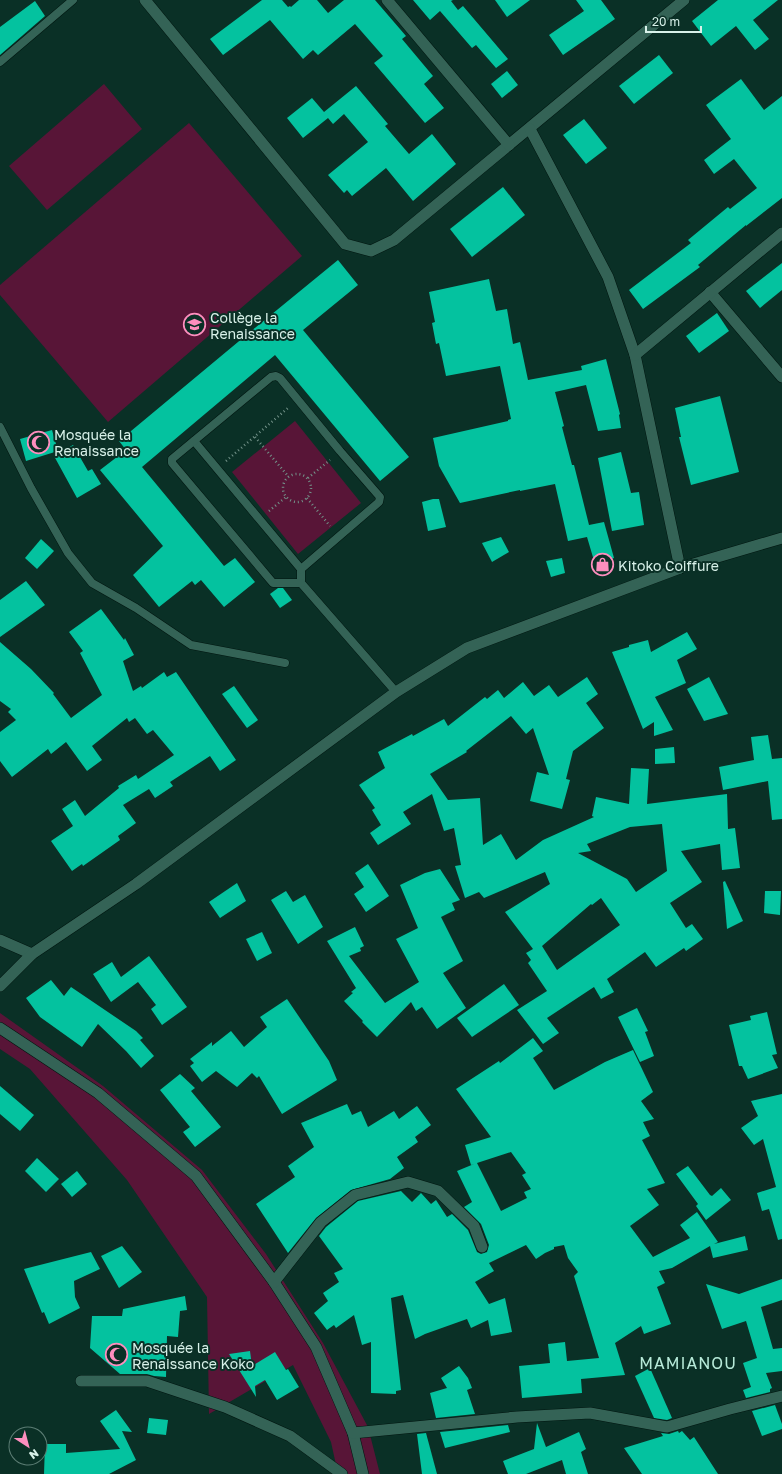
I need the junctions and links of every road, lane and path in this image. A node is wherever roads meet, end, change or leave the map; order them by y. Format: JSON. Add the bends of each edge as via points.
{"nodes":[{"id":1,"x":73,"y":0,"type":"edge"},
{"id":2,"x":145,"y":0,"type":"edge"},
{"id":3,"x":387,"y":0,"type":"edge"},
{"id":4,"x":684,"y":0,"type":"edge"},
{"id":5,"x":0,"y":62,"type":"edge"},
{"id":6,"x":530,"y":129,"type":"junction"},
{"id":7,"x":509,"y":145,"type":"junction"},
{"id":8,"x":782,"y":233,"type":"edge"},
{"id":9,"x":710,"y":292,"type":"junction"},
{"id":10,"x":635,"y":355,"type":"junction"},
{"id":11,"x":782,"y":377,"type":"edge"},
{"id":12,"x":298,"y":400,"type":"junction"},
{"id":13,"x":0,"y":428,"type":"edge"},
{"id":14,"x":255,"y":437,"type":"junction"},
{"id":15,"x":194,"y":441,"type":"junction"},
{"id":16,"x":340,"y":452,"type":"junction"},
{"id":17,"x":217,"y":469,"type":"junction"},
{"id":18,"x":288,"y":476,"type":"junction"},
{"id":19,"x":308,"y":478,"type":"junction"},
{"id":20,"x":307,"y":498,"type":"junction"},
{"id":21,"x":340,"y":538,"type":"junction"},
{"id":22,"x":782,"y":538,"type":"edge"},
{"id":23,"x":680,"y":568,"type":"junction"},
{"id":24,"x":301,"y":570,"type":"junction"},
{"id":25,"x":301,"y":583,"type":"junction"},
{"id":26,"x":284,"y":663,"type":"dead end"},
{"id":27,"x":396,"y":692,"type":"junction"},
{"id":28,"x":0,"y":940,"type":"edge"},
{"id":29,"x":32,"y":954,"type":"junction"},
{"id":30,"x":0,"y":986,"type":"edge"},
{"id":31,"x":0,"y":1028,"type":"edge"},
{"id":32,"x":482,"y":1247,"type":"dead end"},
{"id":33,"x":274,"y":1282,"type":"junction"},
{"id":34,"x":80,"y":1381,"type":"dead end"},
{"id":35,"x":782,"y":1396,"type":"edge"},
{"id":36,"x":353,"y":1433,"type":"junction"},
{"id":37,"x":342,"y":1474,"type":"edge"},
{"id":38,"x":363,"y":1474,"type":"edge"}],
"edges":[{"from":1,"to":5,"type":"lane"},
{"from":2,"to":7,"type":"street","via":[[345,244],[371,251],[394,240]]},
{"from":3,"to":7,"type":"street"},
{"from":4,"to":6,"type":"street"},
{"from":6,"to":7,"type":"street"},
{"from":6,"to":10,"type":"street","via":[[608,277]]},
{"from":8,"to":9,"type":"street"},
{"from":9,"to":10,"type":"street"},
{"from":9,"to":11,"type":"street"},
{"from":10,"to":23,"type":"street"},
{"from":12,"to":14,"type":"path"},
{"from":12,"to":15,"type":"lane","via":[[280,378],[271,377]]},
{"from":12,"to":16,"type":"lane"},
{"from":13,"to":26,"type":"lane","via":[[68,553],[92,583],[136,608],[191,646]]},
{"from":14,"to":17,"type":"path"},
{"from":14,"to":18,"type":"path"},
{"from":15,"to":17,"type":"lane"},
{"from":15,"to":25,"type":"lane","via":[[172,459],[172,463],[273,583]]},
{"from":16,"to":19,"type":"path"},
{"from":16,"to":21,"type":"lane","via":[[380,497],[379,502]]},
{"from":17,"to":24,"type":"lane"},
{"from":18,"to":19,"type":"path","via":[[295,473]]},
{"from":18,"to":20,"type":"path","via":[[282,486],[286,497],[296,502]]},
{"from":19,"to":20,"type":"path","via":[[311,492]]},
{"from":20,"to":21,"type":"path"},
{"from":21,"to":24,"type":"lane"},
{"from":22,"to":23,"type":"street"},
{"from":23,"to":27,"type":"street","via":[[467,648]]},
{"from":24,"to":25,"type":"lane"},
{"from":25,"to":27,"type":"lane"},
{"from":27,"to":29,"type":"street","via":[[136,884]]},
{"from":28,"to":29,"type":"street"},
{"from":29,"to":30,"type":"street"},
{"from":31,"to":33,"type":"street","via":[[98,1093],[196,1176]]},
{"from":32,"to":33,"type":"street","via":[[474,1226],[438,1191],[408,1182],[355,1195],[321,1222]]},
{"from":33,"to":36,"type":"street","via":[[316,1347]]},
{"from":34,"to":37,"type":"street","via":[[147,1381],[225,1407],[290,1436]]},
{"from":35,"to":36,"type":"street","via":[[667,1427],[590,1413],[517,1417]]},
{"from":36,"to":38,"type":"street"}]}
